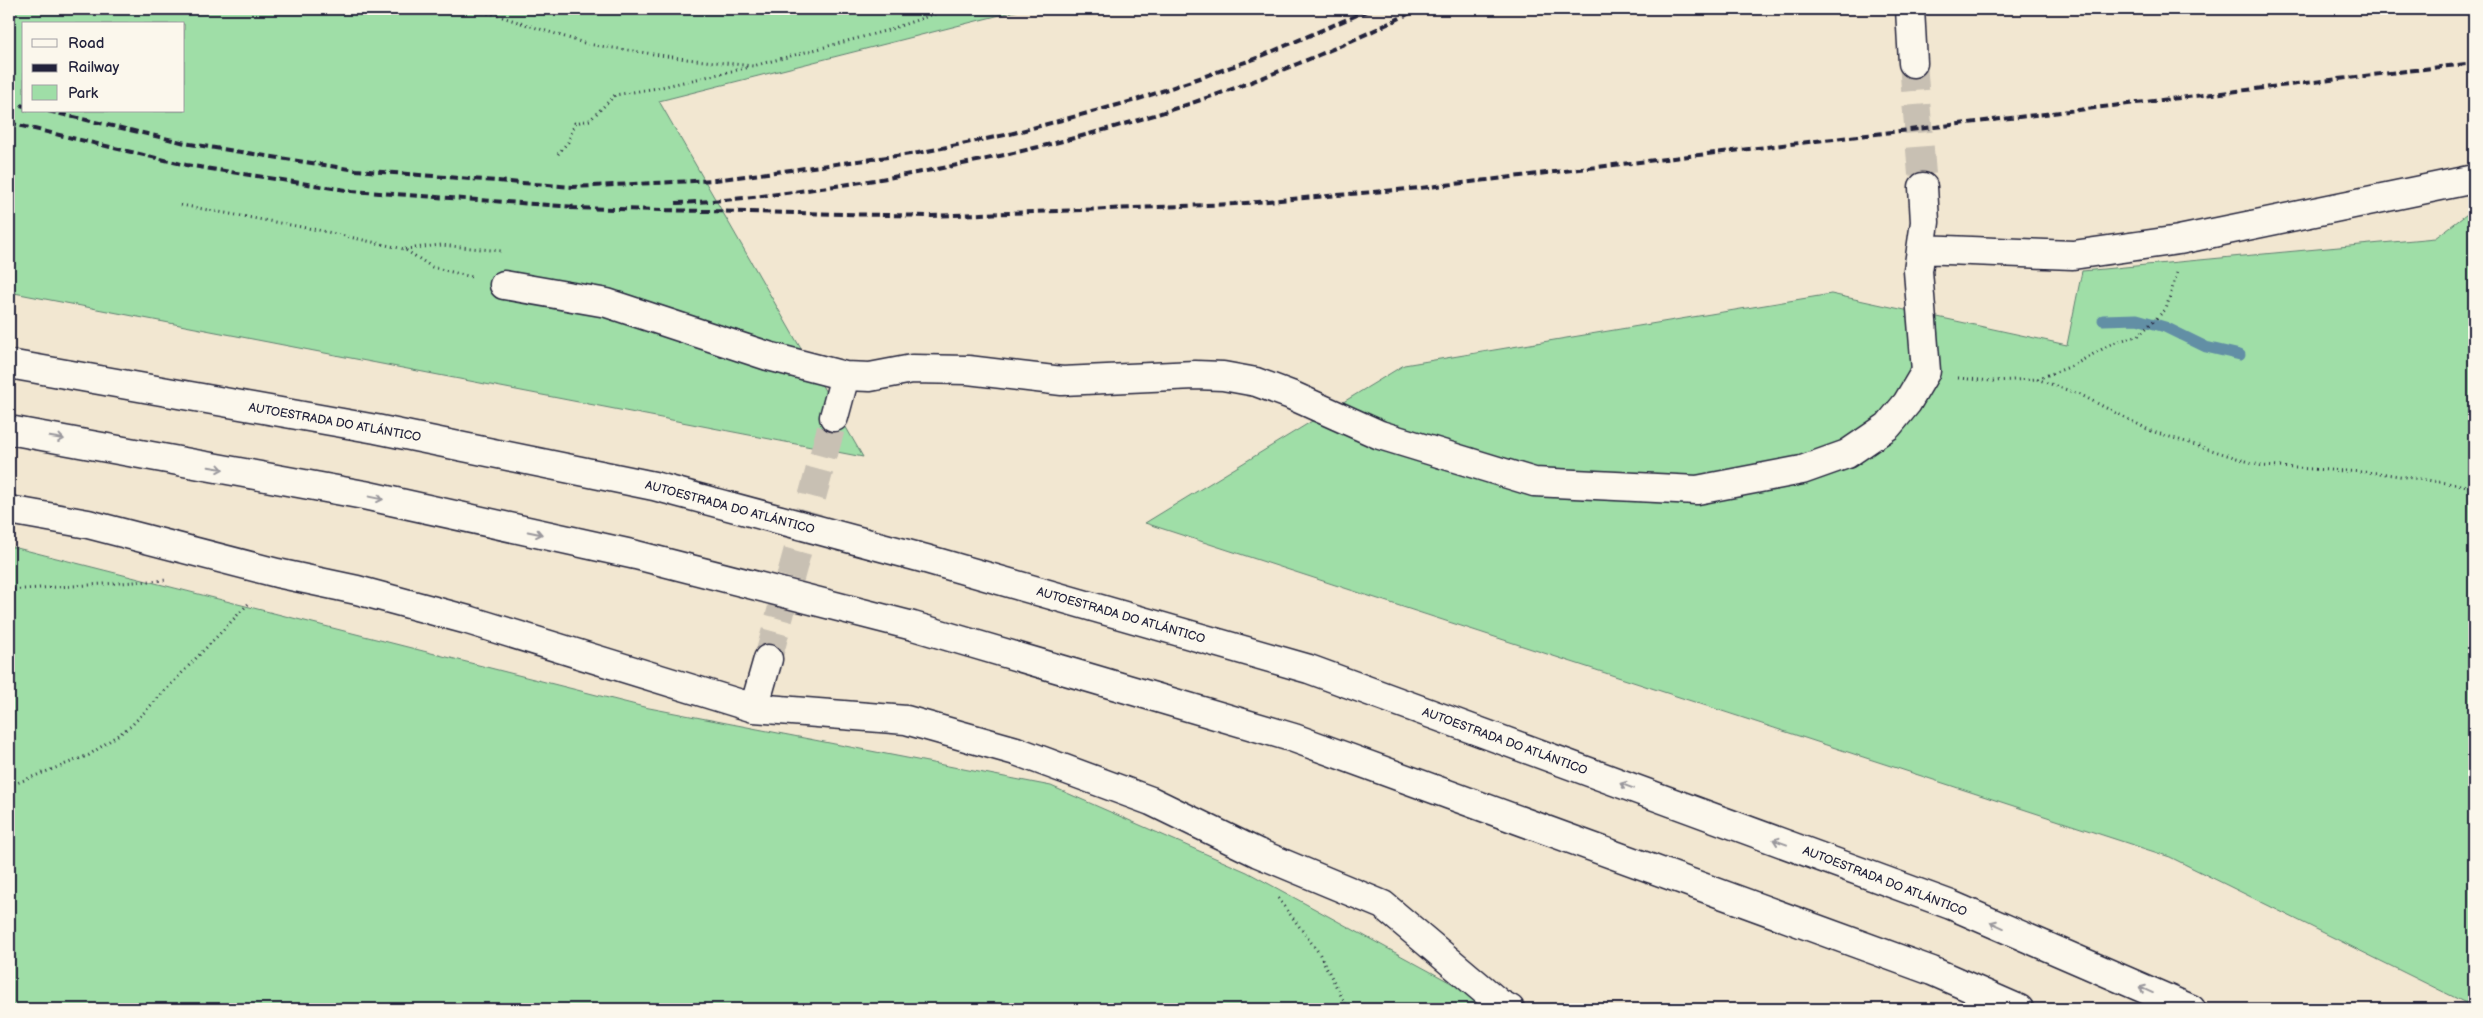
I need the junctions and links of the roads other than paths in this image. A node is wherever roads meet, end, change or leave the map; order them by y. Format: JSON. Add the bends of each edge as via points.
{"nodes":[{"id":1,"x":1910,"y":9,"type":"edge"},
{"id":2,"x":1913,"y":63,"type":"tunnel mouth"},
{"id":3,"x":2474,"y":179,"type":"edge"},
{"id":4,"x":1924,"y":187,"type":"tunnel mouth"},
{"id":5,"x":1920,"y":260,"type":"junction"},
{"id":6,"x":504,"y":285,"type":"road end"},
{"id":7,"x":9,"y":364,"type":"edge"},
{"id":8,"x":845,"y":376,"type":"junction"},
{"id":9,"x":834,"y":417,"type":"tunnel mouth"},
{"id":10,"x":9,"y":430,"type":"edge"},
{"id":11,"x":9,"y":510,"type":"edge"},
{"id":12,"x":768,"y":659,"type":"tunnel mouth"},
{"id":13,"x":754,"y":708,"type":"junction"},
{"id":14,"x":1510,"y":1009,"type":"edge"},
{"id":15,"x":2019,"y":1009,"type":"edge"},
{"id":16,"x":2190,"y":1009,"type":"edge"}],
"edges":[{"from":1,"to":2,"type":"main road"},
{"from":3,"to":5,"type":"main road","via":[[2179,240],[2073,255]]},
{"from":4,"to":5,"type":"main road","via":[[1925,222]]},
{"from":5,"to":8,"type":"main road","via":[[1926,371],[1888,426],[1847,454],[1802,470],[1697,490],[1534,482],[1380,435],[1273,388],[1223,376],[1062,381],[968,370],[912,369],[870,377]]},
{"from":6,"to":8,"type":"main road","via":[[607,303],[768,356]]},
{"from":16,"to":7,"type":"main road","name":"AUTOESTRADA DO ATLÁNTICO","one_way":true,"via":[[1951,904],[1309,669],[926,559],[654,486],[376,429]]},
{"from":8,"to":9,"type":"main road"},
{"from":10,"to":15,"type":"main road","one_way":true,"via":[[364,495],[636,555],[914,626],[1294,738],[1932,971]]},
{"from":11,"to":13,"type":"main road","via":[[88,524],[277,573],[357,590],[468,620]]},
{"from":12,"to":13,"type":"main road"},
{"from":13,"to":14,"type":"main road","via":[[906,720],[998,746],[1151,801],[1258,853],[1383,904],[1498,1003]]}]}
